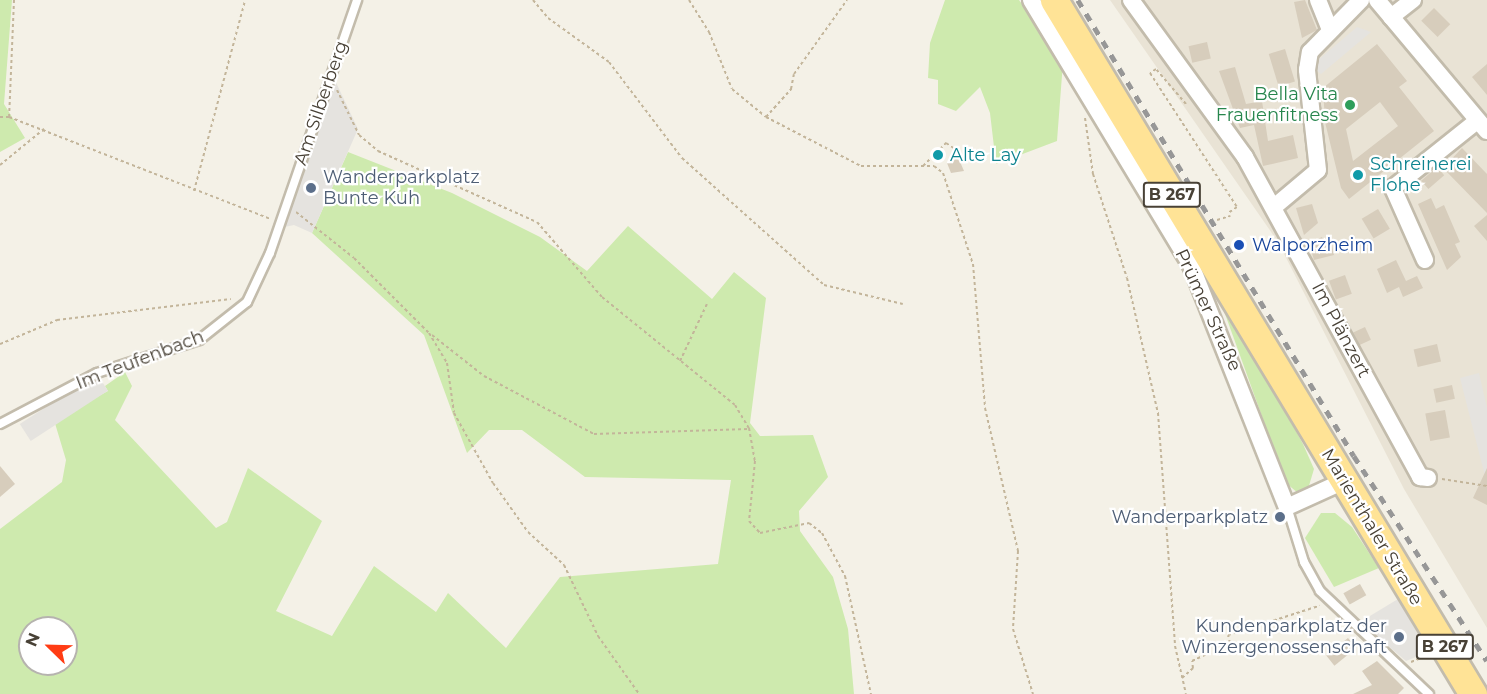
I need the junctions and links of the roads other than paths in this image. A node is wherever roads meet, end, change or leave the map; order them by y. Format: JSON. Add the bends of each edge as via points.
{"nodes":[{"id":1,"x":357,"y":0,"type":"edge"},
{"id":2,"x":1031,"y":0,"type":"edge"},
{"id":3,"x":1054,"y":0,"type":"edge"},
{"id":4,"x":1131,"y":0,"type":"edge"},
{"id":5,"x":1318,"y":0,"type":"edge"},
{"id":6,"x":1361,"y":0,"type":"edge"},
{"id":7,"x":1377,"y":0,"type":"edge"},
{"id":8,"x":1413,"y":0,"type":"edge"},
{"id":9,"x":1391,"y":17,"type":"junction"},
{"id":10,"x":1329,"y":27,"type":"junction"},
{"id":11,"x":1482,"y":126,"type":"edge"},
{"id":12,"x":284,"y":206,"type":"joint"},
{"id":13,"x":1274,"y":207,"type":"junction"},
{"id":14,"x":1425,"y":260,"type":"dead end"},
{"id":15,"x":0,"y":424,"type":"edge"},
{"id":16,"x":1428,"y":478,"type":"road end"},
{"id":17,"x":1344,"y":480,"type":"junction"},
{"id":18,"x":1287,"y":507,"type":"junction"},
{"id":19,"x":1429,"y":694,"type":"edge"},
{"id":20,"x":1473,"y":694,"type":"edge"}],
"edges":[{"from":1,"to":12,"type":"lane","name":"Am Silberberg"},
{"from":2,"to":18,"type":"street","name":"Prümer Straße","via":[[1191,265]]},
{"from":3,"to":17,"type":"main road","name":"Marienthaler Straße","number":"B 267"},
{"from":4,"to":13,"type":"street","name":"Im Plänzert","via":[[1214,109]]},
{"from":5,"to":10,"type":"street"},
{"from":6,"to":10,"type":"street"},
{"from":7,"to":9,"type":"street"},
{"from":8,"to":9,"type":"street"},
{"from":9,"to":11,"type":"street"},
{"from":10,"to":13,"type":"street","via":[[1311,52],[1307,70],[1318,170]]},
{"from":11,"to":14,"type":"street","via":[[1393,188]]},
{"from":12,"to":15,"type":"lane","name":"Im Teufenbach","via":[[247,302],[200,340],[97,373]]},
{"from":13,"to":16,"type":"street","name":"Im Plänzert","via":[[1420,477]]},
{"from":17,"to":18,"type":"street"},
{"from":17,"to":20,"type":"main road","name":"Marienthaler Straße","number":"B 267"},
{"from":18,"to":19,"type":"lane","name":"Prümer Straße","via":[[1304,562],[1330,602]]}]}
